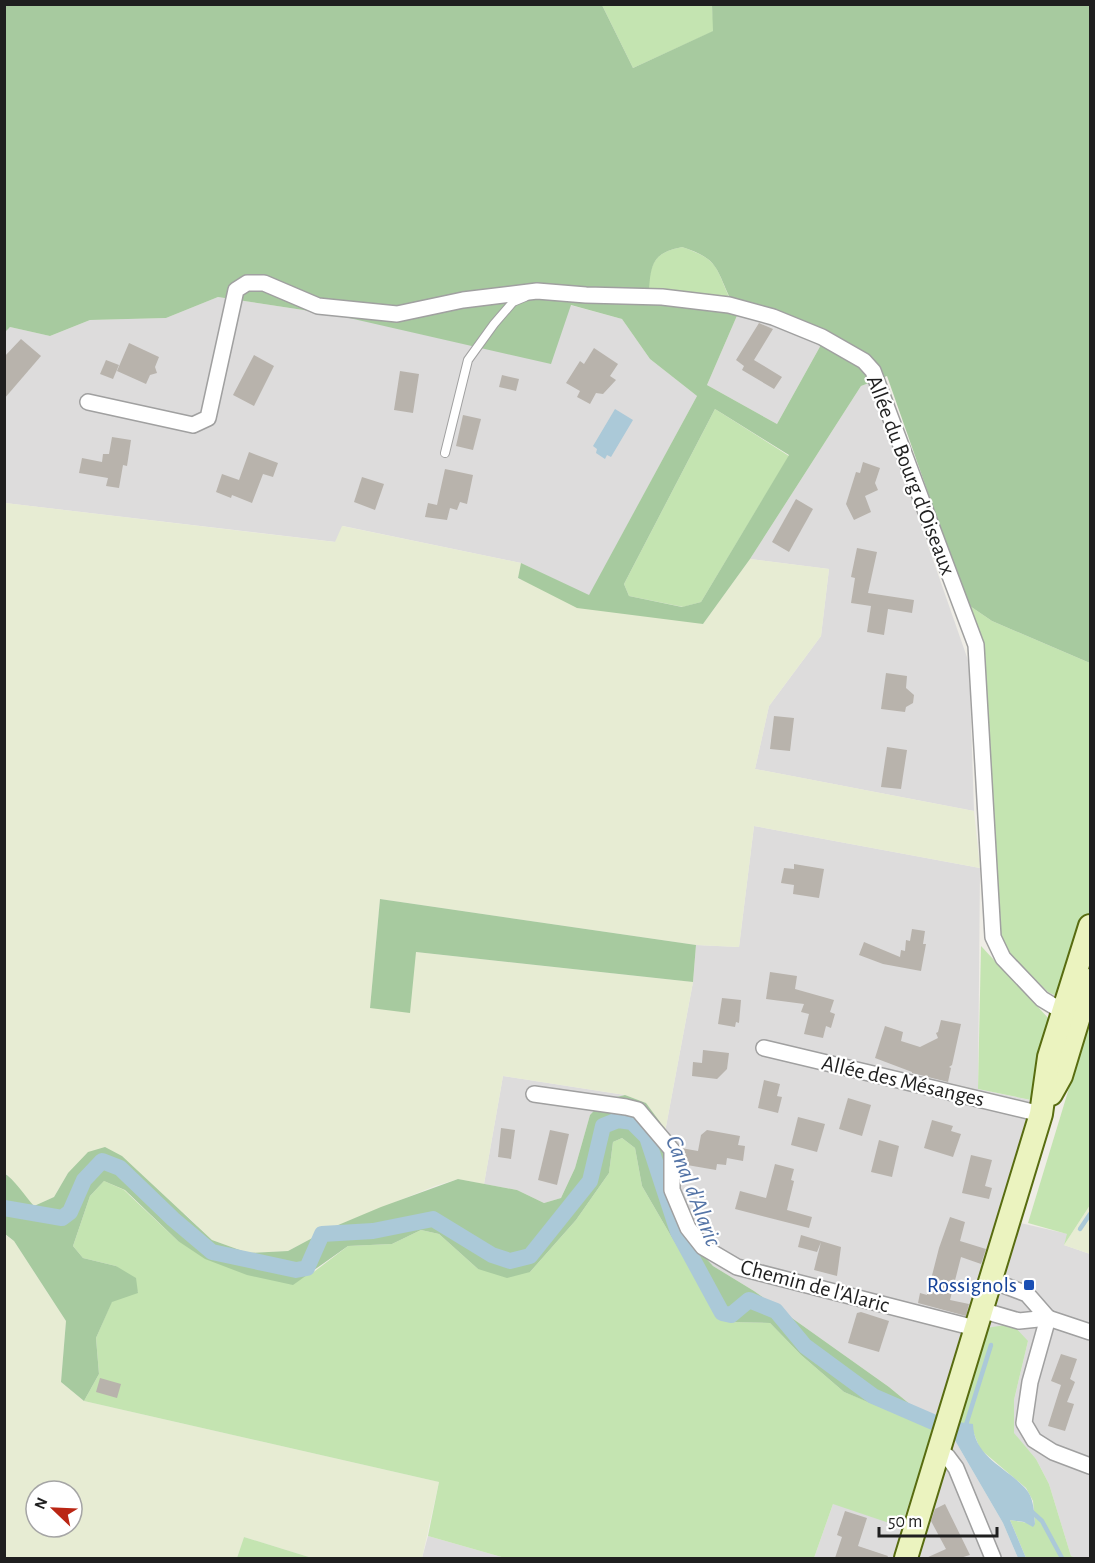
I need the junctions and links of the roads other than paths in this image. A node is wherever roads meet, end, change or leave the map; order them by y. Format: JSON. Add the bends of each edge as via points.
{"nodes":[{"id":1,"x":537,"y":291,"type":"junction"},
{"id":2,"x":88,"y":402,"type":"dead end"},
{"id":3,"x":446,"y":453,"type":"dead end"},
{"id":4,"x":1090,"y":926,"type":"edge"},
{"id":5,"x":1090,"y":980,"type":"edge"},
{"id":6,"x":1070,"y":1016,"type":"junction"},
{"id":7,"x":764,"y":1048,"type":"dead end"},
{"id":8,"x":534,"y":1094,"type":"dead end"},
{"id":9,"x":1041,"y":1114,"type":"junction"},
{"id":10,"x":990,"y":1280,"type":"junction"},
{"id":11,"x":1048,"y":1318,"type":"junction"},
{"id":12,"x":978,"y":1319,"type":"junction"},
{"id":13,"x":1090,"y":1332,"type":"edge"},
{"id":14,"x":940,"y":1447,"type":"junction"},
{"id":15,"x":1090,"y":1466,"type":"edge"},
{"id":16,"x":906,"y":1558,"type":"edge"},
{"id":17,"x":993,"y":1558,"type":"edge"}],
"edges":[{"from":1,"to":2,"type":"street","name":"Allée du Bourg d'Oiseaux","via":[[463,300],[397,314],[318,306],[264,283],[247,283],[236,290],[208,418],[193,425]]},
{"from":1,"to":3,"type":"lane","via":[[513,303],[468,360]]},
{"from":1,"to":6,"type":"street","name":"Allée du Bourg d'Oiseaux","via":[[662,297],[729,305],[822,337],[864,361],[873,371],[976,645],[993,937],[1003,958],[1042,999]]},
{"from":4,"to":6,"type":"street"},
{"from":5,"to":6,"type":"street"},
{"from":6,"to":9,"type":"street","via":[[1049,1057]]},
{"from":7,"to":9,"type":"street","name":"Allée des Mésanges"},
{"from":8,"to":12,"type":"street","name":"Chemin de l'Alaric","via":[[638,1110],[672,1150],[672,1190],[688,1228],[703,1247],[737,1267]]},
{"from":9,"to":10,"type":"street"},
{"from":10,"to":11,"type":"street","via":[[1027,1294]]},
{"from":10,"to":12,"type":"street"},
{"from":11,"to":12,"type":"street","name":"Chemin de l'Alaric"},
{"from":11,"to":13,"type":"street"},
{"from":11,"to":15,"type":"street","via":[[1030,1382],[1024,1423],[1035,1440],[1053,1452]]},
{"from":12,"to":14,"type":"street"},
{"from":14,"to":16,"type":"street"},
{"from":14,"to":17,"type":"street","via":[[956,1468]]}]}
